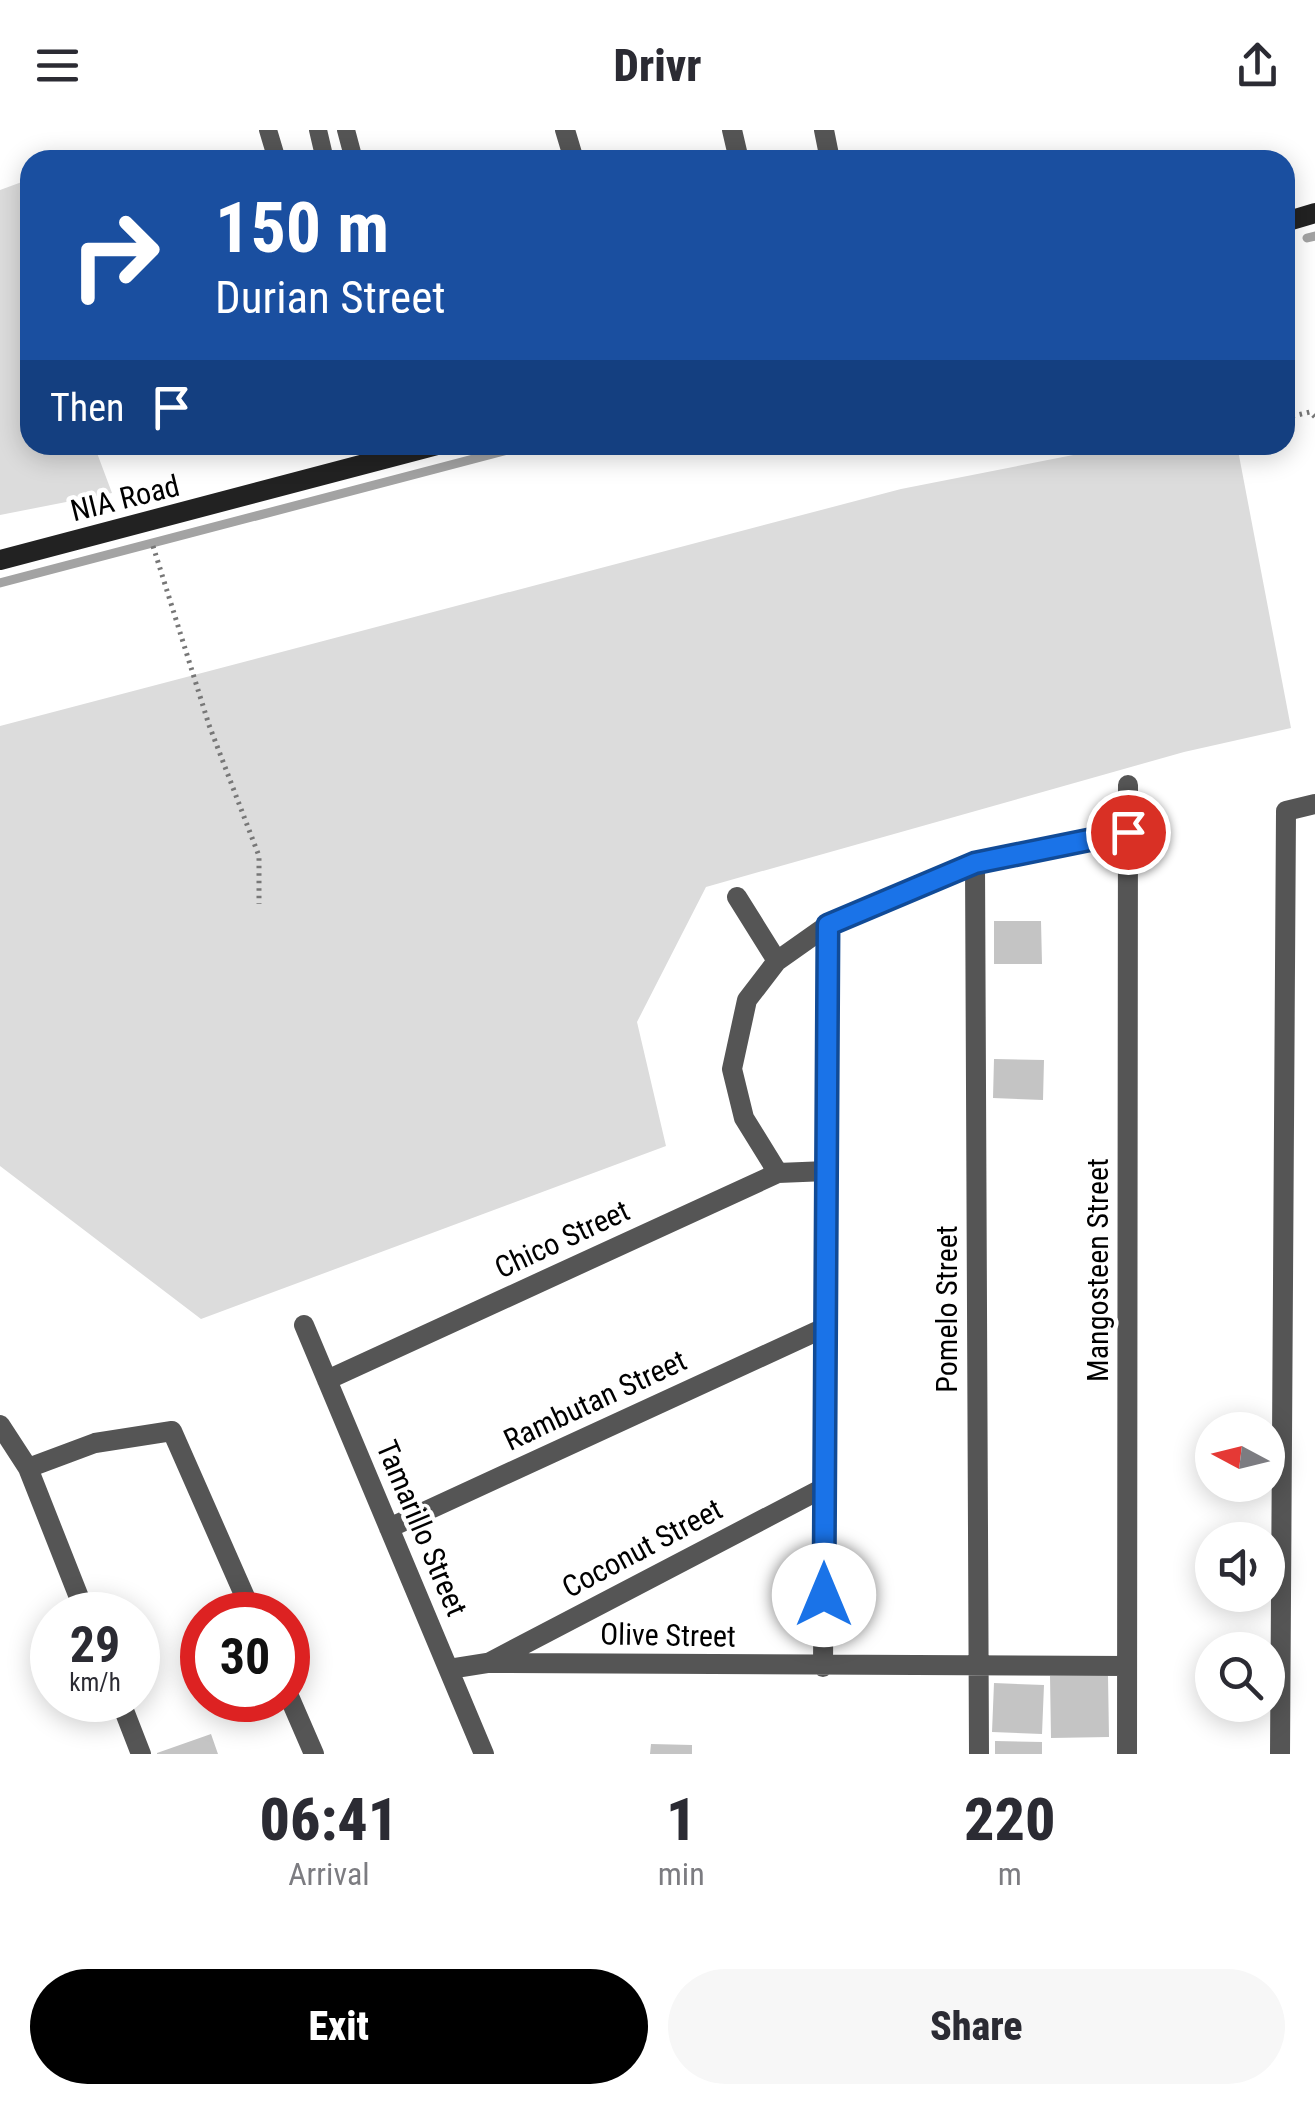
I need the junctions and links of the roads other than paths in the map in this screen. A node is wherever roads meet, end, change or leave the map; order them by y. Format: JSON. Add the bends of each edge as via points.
{"nodes":[{"id":1,"x":363,"y":455,"type":"edge"},
{"id":2,"x":0,"y":560,"type":"edge"},
{"id":3,"x":1128,"y":785,"type":"dead end"},
{"id":4,"x":1315,"y":804,"type":"edge"},
{"id":5,"x":1128,"y":832,"type":"junction"},
{"id":6,"x":975,"y":863,"type":"junction"},
{"id":7,"x":737,"y":898,"type":"dead end"},
{"id":8,"x":828,"y":925,"type":"junction"},
{"id":9,"x":777,"y":960,"type":"junction"},
{"id":10,"x":827,"y":1171,"type":"junction"},
{"id":11,"x":778,"y":1173,"type":"junction"},
{"id":12,"x":304,"y":1325,"type":"dead end"},
{"id":13,"x":826,"y":1327,"type":"junction"},
{"id":14,"x":326,"y":1380,"type":"junction"},
{"id":15,"x":0,"y":1424,"type":"edge"},
{"id":16,"x":28,"y":1468,"type":"junction"},
{"id":17,"x":825,"y":1486,"type":"junction"},
{"id":18,"x":390,"y":1528,"type":"junction"},
{"id":19,"x":77,"y":1592,"type":"edge"},
{"id":20,"x":243,"y":1592,"type":"edge"},
{"id":21,"x":487,"y":1663,"type":"junction"},
{"id":22,"x":977,"y":1666,"type":"junction"},
{"id":23,"x":1127,"y":1666,"type":"junction"},
{"id":24,"x":823,"y":1667,"type":"junction"},
{"id":25,"x":449,"y":1669,"type":"junction"},
{"id":26,"x":129,"y":1722,"type":"edge"},
{"id":27,"x":300,"y":1722,"type":"edge"},
{"id":28,"x":142,"y":1754,"type":"edge"},
{"id":29,"x":314,"y":1754,"type":"edge"},
{"id":30,"x":484,"y":1754,"type":"edge"},
{"id":31,"x":979,"y":1754,"type":"edge"},
{"id":32,"x":1127,"y":1754,"type":"edge"},
{"id":33,"x":1280,"y":1754,"type":"edge"}],
"edges":[{"from":1,"to":2,"type":"street","name":"NIA Road"},
{"from":3,"to":5,"type":"street","name":"Mangosteen Street"},
{"from":4,"to":33,"type":"street","via":[[1286,811]]},
{"from":5,"to":6,"type":"street"},
{"from":5,"to":23,"type":"street","name":"Mangosteen Street"},
{"from":6,"to":8,"type":"street"},
{"from":6,"to":22,"type":"street","name":"Pomelo Street"},
{"from":7,"to":9,"type":"street"},
{"from":8,"to":9,"type":"street"},
{"from":8,"to":10,"type":"street"},
{"from":9,"to":11,"type":"street","via":[[746,1000],[732,1069],[744,1118]]},
{"from":10,"to":11,"type":"street","name":"Chico Street"},
{"from":10,"to":13,"type":"street"},
{"from":11,"to":14,"type":"street","name":"Chico Street"},
{"from":12,"to":14,"type":"street","name":"Tamarillo Street"},
{"from":13,"to":17,"type":"street"},
{"from":13,"to":18,"type":"street","name":"Rambutan Street"},
{"from":14,"to":18,"type":"street","name":"Tamarillo Street"},
{"from":15,"to":16,"type":"street"},
{"from":16,"to":19,"type":"street"},
{"from":16,"to":20,"type":"street","via":[[95,1444],[172,1431]]},
{"from":17,"to":21,"type":"street","name":"Coconut Street"},
{"from":17,"to":24,"type":"street"},
{"from":18,"to":25,"type":"street","name":"Tamarillo Street"},
{"from":21,"to":24,"type":"street","name":"Olive Street"},
{"from":21,"to":25,"type":"street","name":"Olive Street"},
{"from":22,"to":23,"type":"street","name":"Olive Street"},
{"from":22,"to":24,"type":"street","name":"Olive Street"},
{"from":22,"to":31,"type":"street","name":"Pomelo Street"},
{"from":23,"to":32,"type":"street","name":"Mangosteen Street"},
{"from":25,"to":30,"type":"street","name":"Tamarillo Street"},
{"from":26,"to":28,"type":"street"},
{"from":27,"to":29,"type":"street"}]}
